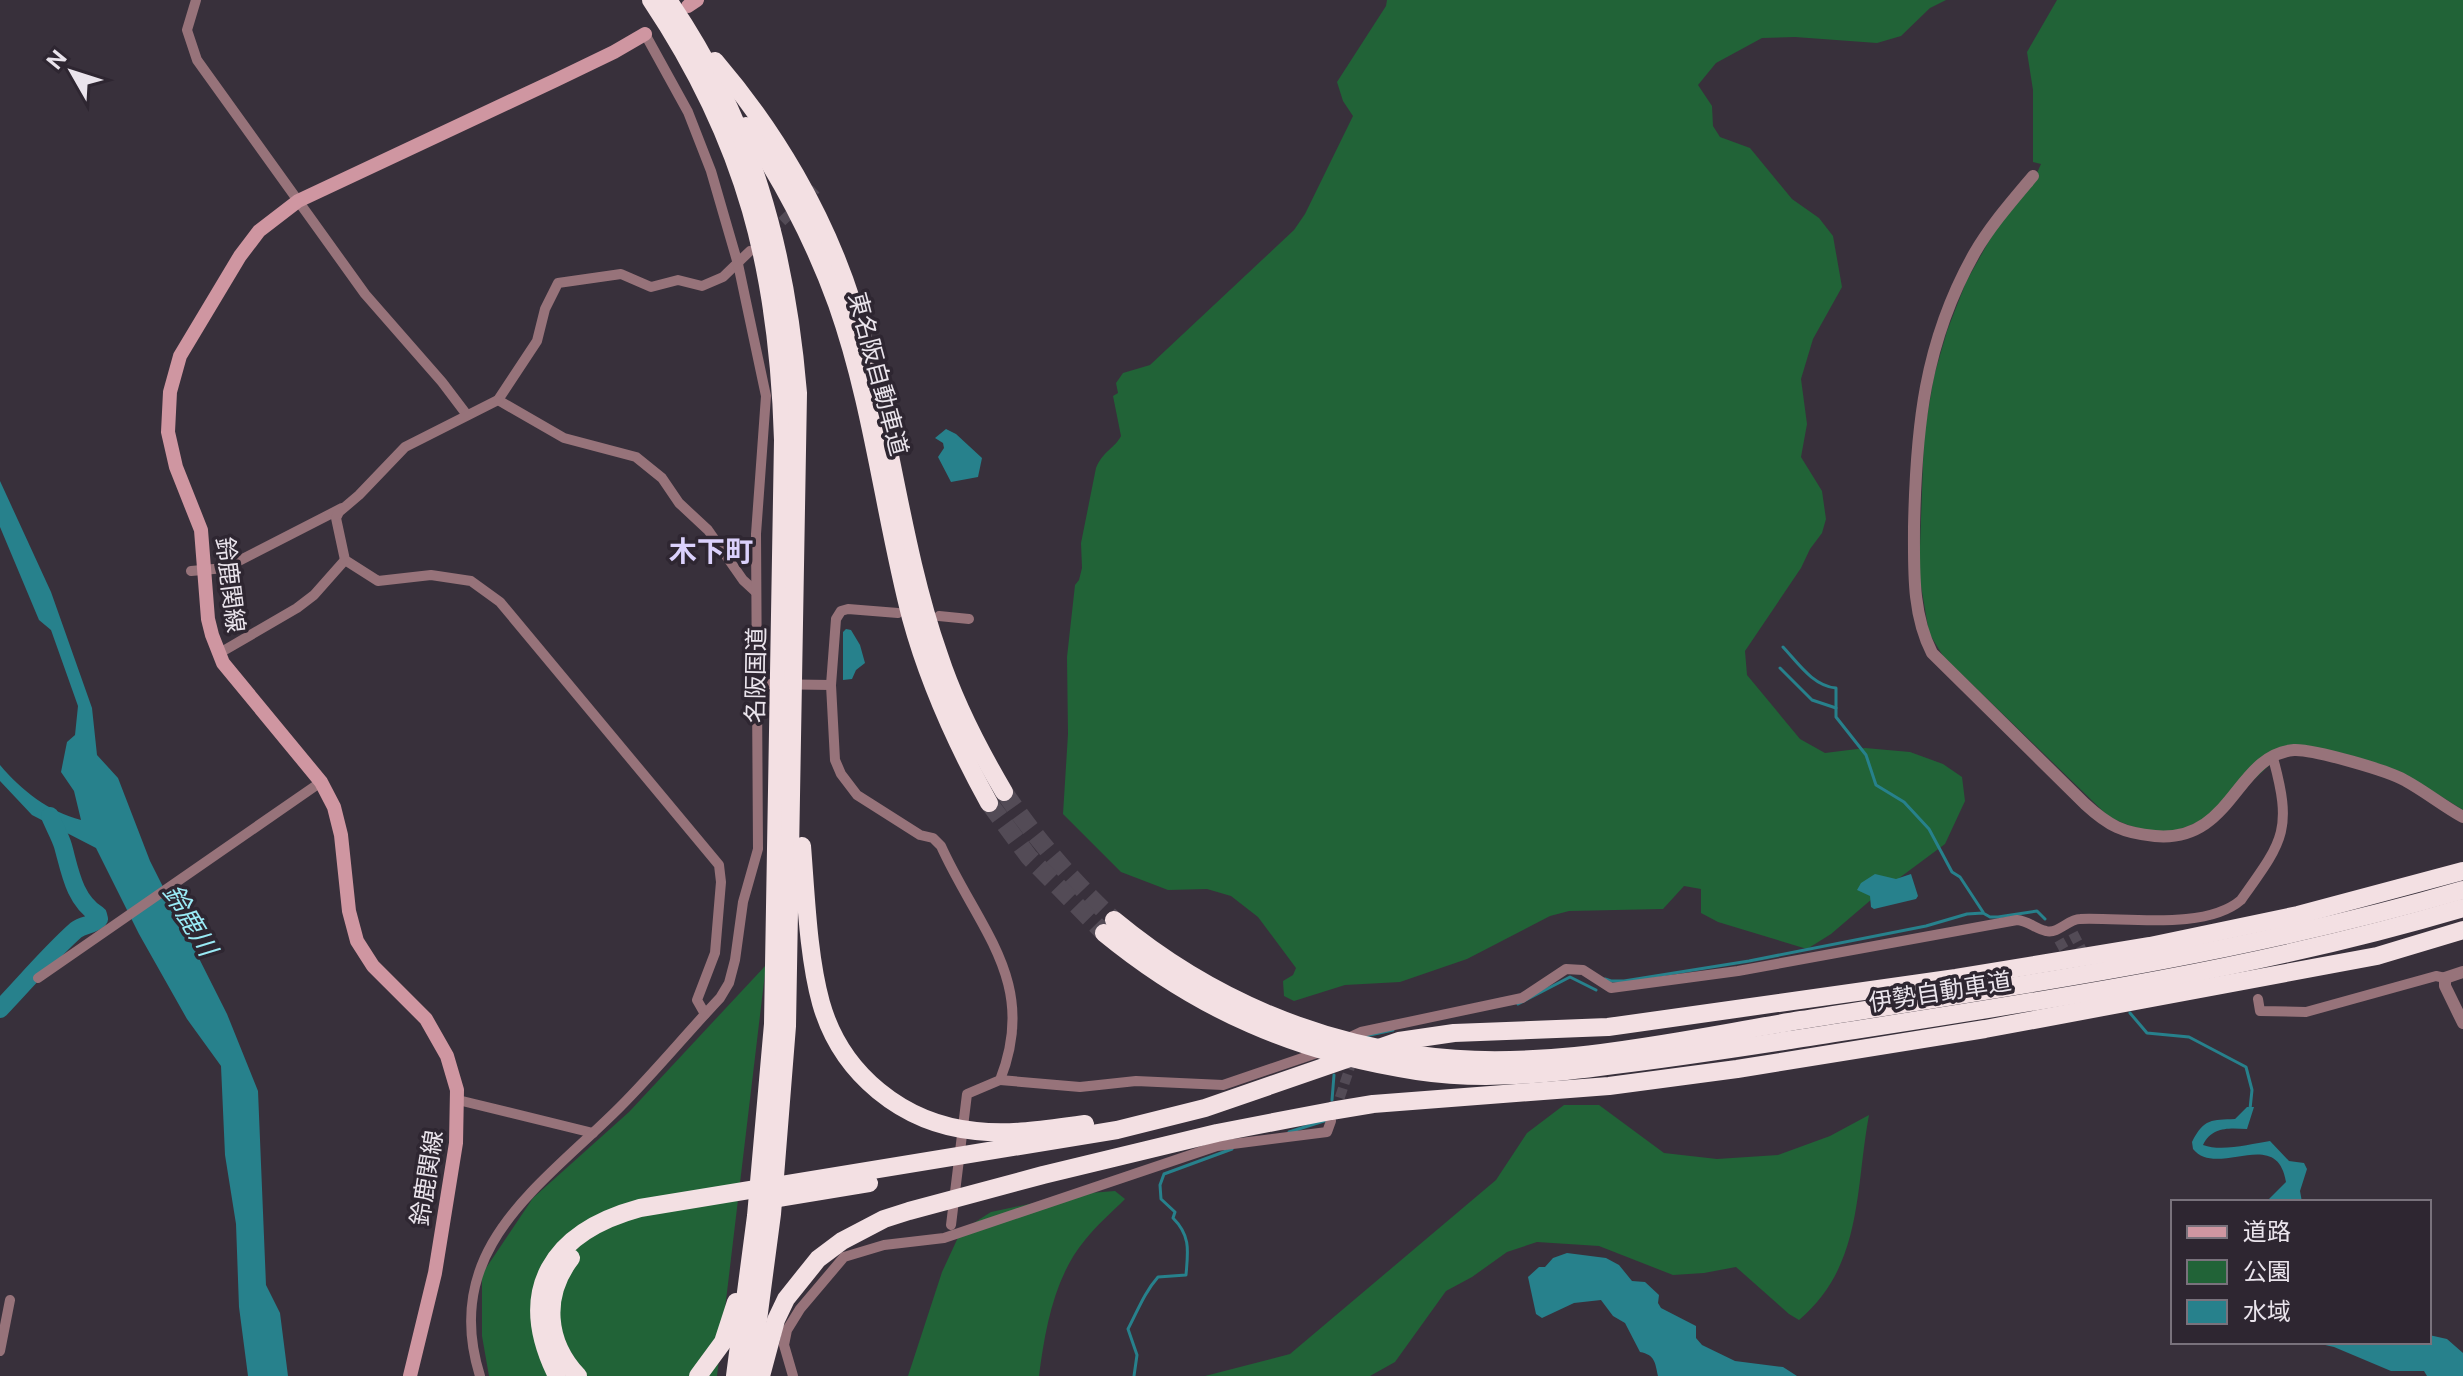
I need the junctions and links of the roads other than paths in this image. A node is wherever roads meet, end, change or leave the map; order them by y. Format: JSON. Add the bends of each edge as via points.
{"nodes":[{"id":1,"x":196,"y":0,"type":"edge"},
{"id":2,"x":637,"y":0,"type":"edge"},
{"id":3,"x":651,"y":0,"type":"edge"},
{"id":4,"x":659,"y":0,"type":"edge"},
{"id":5,"x":668,"y":0,"type":"edge"},
{"id":6,"x":645,"y":34,"type":"joint"},
{"id":7,"x":2033,"y":176,"type":"dead end"},
{"id":8,"x":298,"y":201,"type":"junction"},
{"id":9,"x":750,"y":251,"type":"dead end"},
{"id":10,"x":738,"y":264,"type":"junction"},
{"id":11,"x":866,"y":377,"type":"junction"},
{"id":12,"x":498,"y":400,"type":"junction"},
{"id":13,"x":467,"y":415,"type":"junction"},
{"id":14,"x":345,"y":507,"type":"junction"},
{"id":15,"x":345,"y":560,"type":"junction"},
{"id":16,"x":191,"y":571,"type":"dead end"},
{"id":17,"x":756,"y":592,"type":"junction"},
{"id":18,"x":898,"y":613,"type":"dead end"},
{"id":19,"x":939,"y":616,"type":"dead end"},
{"id":20,"x":969,"y":619,"type":"dead end"},
{"id":21,"x":218,"y":654,"type":"junction"},
{"id":22,"x":761,"y":684,"type":"junction"},
{"id":23,"x":828,"y":685,"type":"junction"},
{"id":24,"x":793,"y":743,"type":"junction"},
{"id":25,"x":2273,"y":758,"type":"junction"},
{"id":26,"x":321,"y":782,"type":"junction"},
{"id":27,"x":996,"y":797,"type":"tunnel mouth"},
{"id":28,"x":2463,"y":817,"type":"edge"},
{"id":29,"x":2463,"y":871,"type":"edge"},
{"id":30,"x":2463,"y":890,"type":"edge"},
{"id":31,"x":2463,"y":908,"type":"edge"},
{"id":32,"x":1109,"y":926,"type":"tunnel mouth"},
{"id":33,"x":2463,"y":930,"type":"edge"},
{"id":34,"x":2463,"y":972,"type":"edge"},
{"id":35,"x":38,"y":978,"type":"dead end"},
{"id":36,"x":2445,"y":978,"type":"junction"},
{"id":37,"x":2258,"y":999,"type":"dead end"},
{"id":38,"x":705,"y":1014,"type":"junction"},
{"id":39,"x":2463,"y":1023,"type":"edge"},
{"id":40,"x":1419,"y":1064,"type":"junction"},
{"id":41,"x":1000,"y":1080,"type":"junction"},
{"id":42,"x":1259,"y":1091,"type":"junction"},
{"id":43,"x":458,"y":1100,"type":"junction"},
{"id":44,"x":1302,"y":1116,"type":"junction"},
{"id":45,"x":1331,"y":1121,"type":"dead end"},
{"id":46,"x":593,"y":1133,"type":"junction"},
{"id":47,"x":764,"y":1167,"type":"junction"},
{"id":48,"x":759,"y":1215,"type":"junction"},
{"id":49,"x":951,"y":1225,"type":"dead end"},
{"id":50,"x":10,"y":1300,"type":"dead end"},
{"id":51,"x":0,"y":1351,"type":"edge"},
{"id":52,"x":410,"y":1376,"type":"edge"},
{"id":53,"x":480,"y":1376,"type":"edge"},
{"id":54,"x":557,"y":1376,"type":"edge"},
{"id":55,"x":578,"y":1376,"type":"edge"},
{"id":56,"x":698,"y":1376,"type":"edge"},
{"id":57,"x":735,"y":1376,"type":"edge"},
{"id":58,"x":750,"y":1376,"type":"edge"},
{"id":59,"x":761,"y":1376,"type":"edge"},
{"id":60,"x":793,"y":1376,"type":"edge"}],
"edges":[{"from":1,"to":8,"type":"street","via":[[187,30],[191,48]]},
{"from":2,"to":11,"type":"highway","name":"東名阪自動車道","via":[[712,80],[786,188]]},
{"from":3,"to":47,"type":"highway","name":"名阪国道","via":[[693,65],[730,143],[765,259],[779,346],[783,440],[773,1024]]},
{"from":4,"to":11,"type":"highway","name":"東名阪自動車道","via":[[724,71],[799,180],[852,300]]},
{"from":5,"to":24,"type":"highway","name":"名阪国道","via":[[704,55],[742,136],[770,218],[787,298],[799,442]]},
{"from":6,"to":8,"type":"main road","name":"鈴鹿関線"},
{"from":6,"to":10,"type":"street","via":[[688,112]]},
{"from":7,"to":25,"type":"street","via":[[1974,253],[1926,373],[1918,431],[1914,575],[1923,636],[1938,661],[2110,826],[2169,837],[2199,829]]},
{"from":8,"to":13,"type":"street","via":[[365,294]]},
{"from":8,"to":21,"type":"main road","name":"鈴鹿関線","via":[[259,231],[224,281],[180,356],[170,392],[170,450],[201,530],[208,619]]},
{"from":9,"to":10,"type":"street"},
{"from":10,"to":12,"type":"street","via":[[702,286],[678,280],[651,287],[621,274],[558,283],[537,341]]},
{"from":10,"to":17,"type":"street","via":[[766,396]]},
{"from":11,"to":27,"type":"highway","name":"東名阪自動車道","via":[[938,653]]},
{"from":12,"to":13,"type":"street"},
{"from":12,"to":17,"type":"street","via":[[564,438],[636,457],[662,478]]},
{"from":13,"to":14,"type":"street","via":[[405,447]]},
{"from":14,"to":15,"type":"street","via":[[336,518]]},
{"from":14,"to":16,"type":"street","via":[[225,568]]},
{"from":15,"to":21,"type":"street","via":[[297,608]]},
{"from":15,"to":38,"type":"street","via":[[378,581],[453,576],[489,592],[719,865],[715,953],[697,1000]]},
{"from":17,"to":22,"type":"street"},
{"from":18,"to":23,"type":"street","via":[[841,611],[834,627]]},
{"from":19,"to":20,"type":"street"},
{"from":21,"to":26,"type":"main road","name":"鈴鹿関線"},
{"from":22,"to":23,"type":"street"},
{"from":22,"to":38,"type":"street","via":[[758,849],[729,983]]},
{"from":23,"to":41,"type":"street","via":[[835,760],[846,784],[941,846],[1001,959],[1013,1008]]},
{"from":24,"to":42,"type":"highway","via":[[821,1003],[841,1049],[873,1088],[941,1126],[1017,1133],[1135,1117]]},
{"from":24,"to":47,"type":"highway","name":"名阪国道","via":[[789,998]]},
{"from":25,"to":28,"type":"street","via":[[2291,750],[2337,758],[2403,779]]},
{"from":25,"to":41,"type":"street","via":[[2284,823],[2273,854],[2235,910],[2187,918],[2075,919],[2072,928],[2057,936],[2017,920],[1738,971],[1611,988],[1583,970],[1566,969],[1522,998],[1361,1035],[1223,1085],[1136,1081],[1080,1087]]},
{"from":26,"to":35,"type":"street"},
{"from":26,"to":43,"type":"main road","name":"鈴鹿関線","via":[[341,835],[357,941],[438,1037]]},
{"from":29,"to":42,"type":"highway","via":[[2180,940],[1956,978],[1608,1027],[1399,1041]]},
{"from":30,"to":40,"type":"highway","name":"伊勢自動車道","via":[[2216,950],[2010,988],[1562,1057]]},
{"from":31,"to":40,"type":"highway","name":"伊勢自動車道","via":[[2169,977],[1841,1032],[1530,1076],[1453,1075]]},
{"from":32,"to":40,"type":"highway","via":[[1288,1031],[1354,1043]]},
{"from":33,"to":44,"type":"highway","via":[[2399,951],[2273,978],[1737,1069],[1547,1092],[1373,1104]]},
{"from":34,"to":36,"type":"street"},
{"from":36,"to":37,"type":"street","via":[[2436,976],[2306,1012],[2260,1011]]},
{"from":36,"to":39,"type":"street"},
{"from":38,"to":46,"type":"street"},
{"from":41,"to":49,"type":"street","via":[[967,1094]]},
{"from":42,"to":54,"type":"highway","via":[[1117,1130],[662,1204],[610,1217],[563,1249],[543,1285],[540,1331]]},
{"from":43,"to":46,"type":"street"},
{"from":43,"to":52,"type":"main road","name":"鈴鹿関線","via":[[435,1273]]},
{"from":44,"to":55,"type":"highway","via":[[1131,1139],[622,1226],[574,1254],[552,1297],[555,1343]]},
{"from":44,"to":59,"type":"highway","via":[[1043,1175],[909,1211],[862,1230],[818,1259],[786,1299]]},
{"from":45,"to":60,"type":"street","via":[[1327,1132],[1217,1146],[944,1238],[884,1245],[844,1257],[787,1330],[784,1345]]},
{"from":46,"to":53,"type":"street","via":[[520,1205],[485,1254],[476,1276],[471,1322]]},
{"from":47,"to":48,"type":"highway","name":"名阪国道"},
{"from":48,"to":56,"type":"highway","via":[[729,1328]]},
{"from":48,"to":57,"type":"highway","name":"名阪国道"},
{"from":48,"to":58,"type":"highway","name":"名阪国道"},
{"from":50,"to":51,"type":"street"}]}
